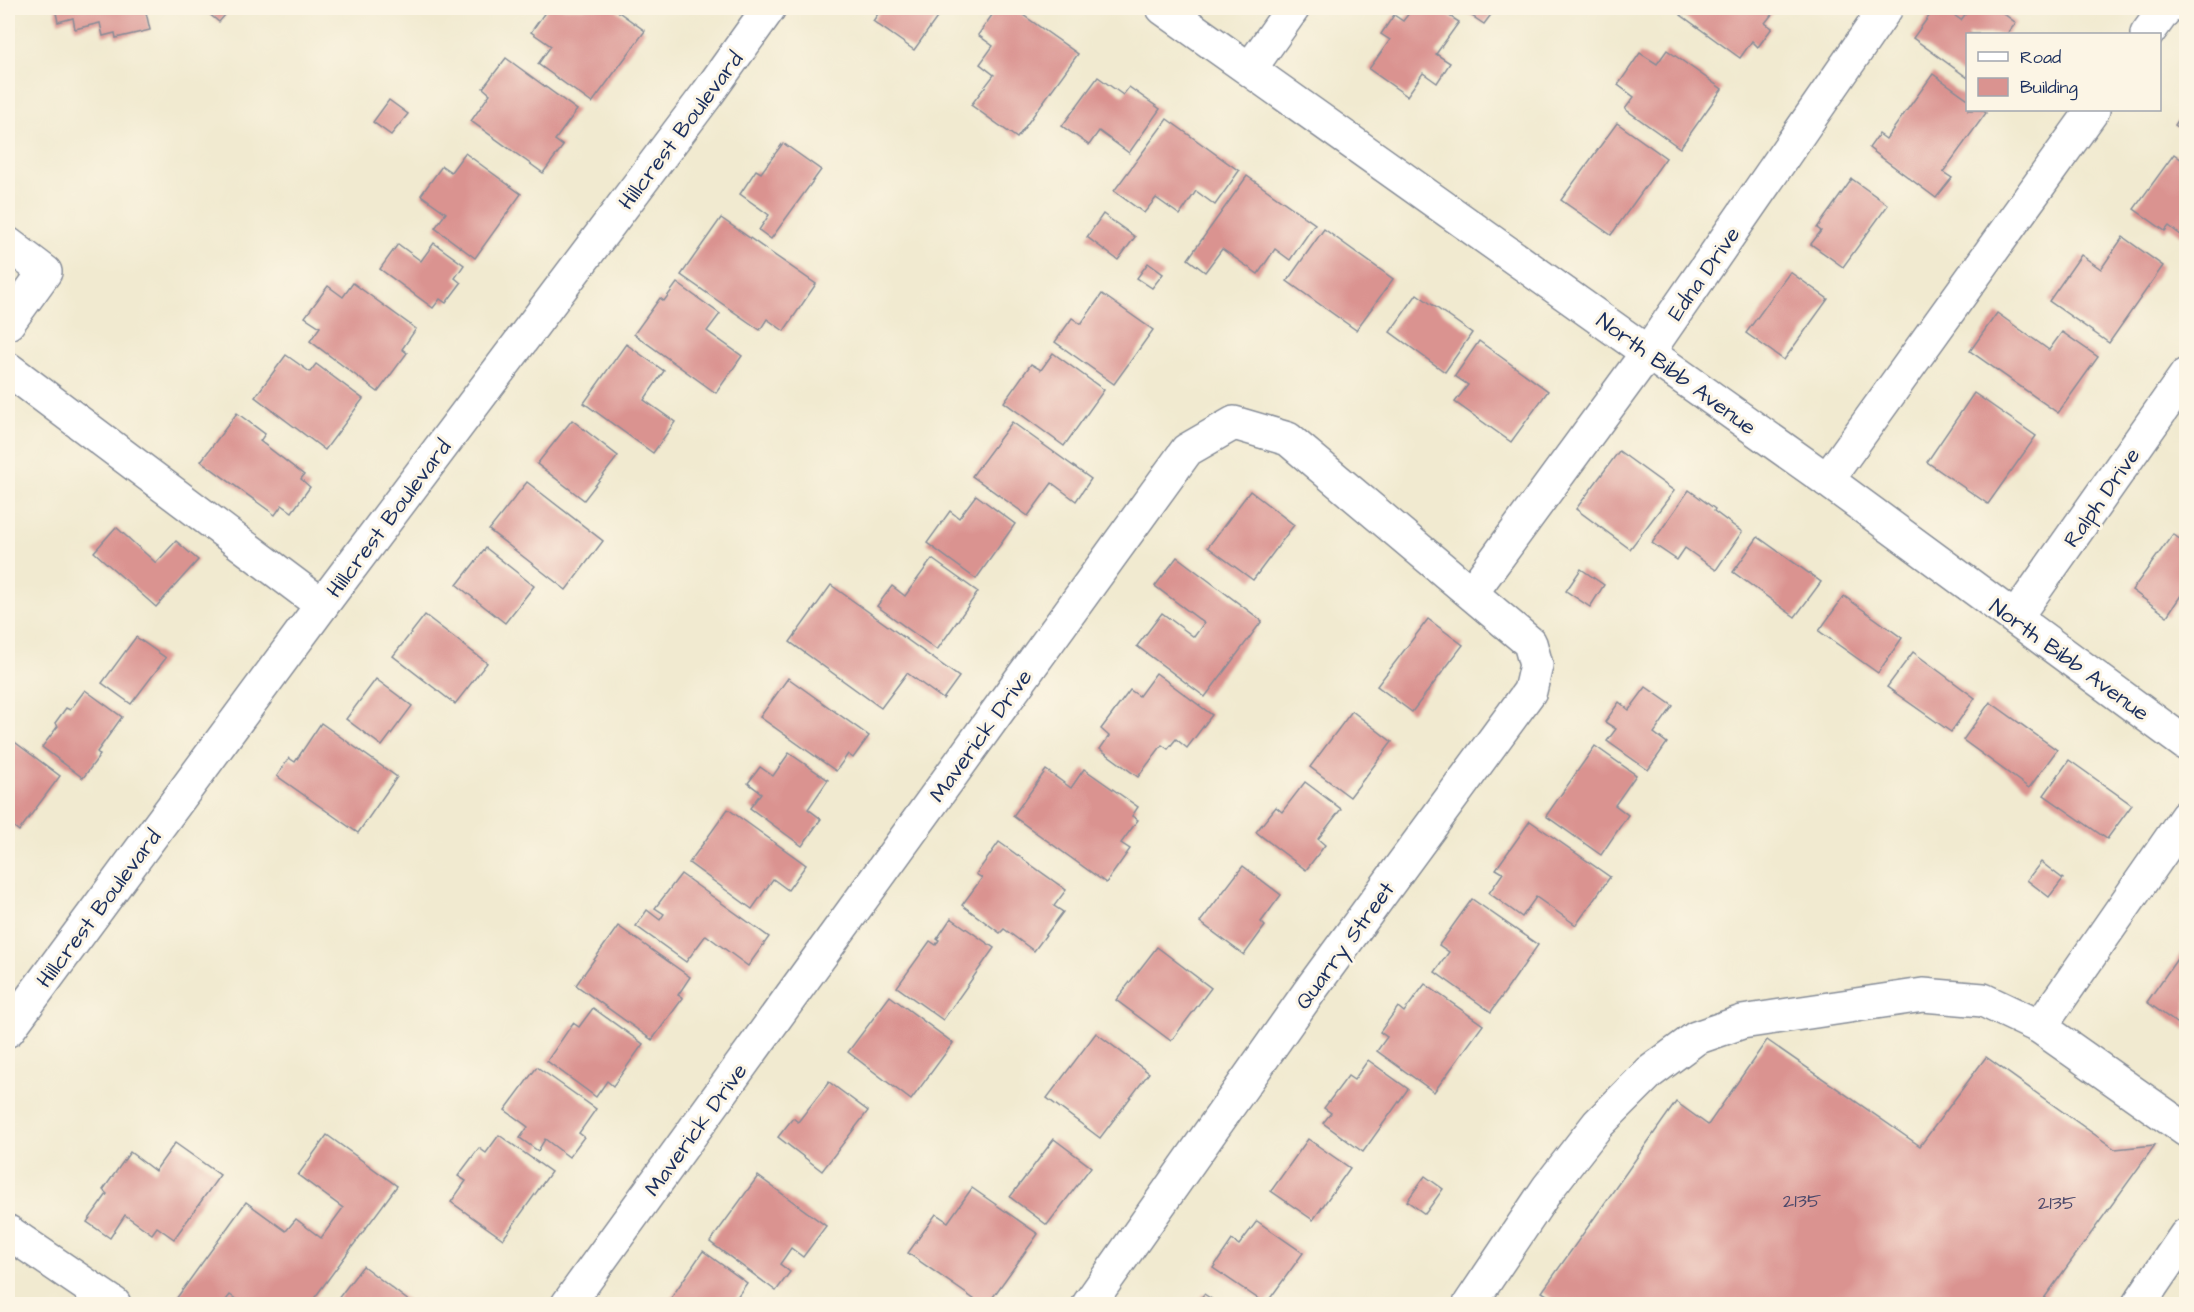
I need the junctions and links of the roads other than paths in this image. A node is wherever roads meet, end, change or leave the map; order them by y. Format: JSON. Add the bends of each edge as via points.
{"nodes":[{"id":1,"x":769,"y":8,"type":"edge"},
{"id":2,"x":1163,"y":8,"type":"edge"},
{"id":3,"x":1293,"y":8,"type":"edge"},
{"id":4,"x":1886,"y":8,"type":"edge"},
{"id":5,"x":2166,"y":8,"type":"edge"},
{"id":6,"x":2148,"y":33,"type":"edge"},
{"id":7,"x":1250,"y":69,"type":"junction"},
{"id":8,"x":2092,"y":111,"type":"edge"},
{"id":9,"x":8,"y":244,"type":"edge"},
{"id":10,"x":8,"y":324,"type":"edge"},
{"id":11,"x":1648,"y":352,"type":"junction"},
{"id":12,"x":8,"y":369,"type":"edge"},
{"id":13,"x":2187,"y":375,"type":"edge"},
{"id":14,"x":1827,"y":480,"type":"junction"},
{"id":15,"x":1472,"y":592,"type":"junction"},
{"id":16,"x":322,"y":605,"type":"junction"},
{"id":17,"x":2015,"y":618,"type":"junction"},
{"id":18,"x":2187,"y":744,"type":"edge"},
{"id":19,"x":2187,"y":816,"type":"edge"},
{"id":20,"x":2040,"y":1026,"type":"junction"},
{"id":21,"x":8,"y":1030,"type":"edge"},
{"id":22,"x":2187,"y":1130,"type":"edge"},
{"id":23,"x":8,"y":1232,"type":"edge"},
{"id":24,"x":2187,"y":1235,"type":"edge"},
{"id":25,"x":114,"y":1305,"type":"edge"},
{"id":26,"x":568,"y":1305,"type":"edge"},
{"id":27,"x":1089,"y":1305,"type":"edge"},
{"id":28,"x":1470,"y":1305,"type":"edge"},
{"id":29,"x":2139,"y":1305,"type":"edge"}],
"edges":[{"from":1,"to":16,"type":"street","name":"Hillcrest Boulevard"},
{"from":2,"to":7,"type":"street","name":"North Bibb Avenue"},
{"from":3,"to":7,"type":"street"},
{"from":4,"to":11,"type":"street","name":"Edna Drive"},
{"from":5,"to":6,"type":"street"},
{"from":7,"to":11,"type":"street","name":"North Bibb Avenue"},
{"from":8,"to":14,"type":"street"},
{"from":9,"to":10,"type":"street","via":[[45,272]]},
{"from":11,"to":14,"type":"street","name":"North Bibb Avenue"},
{"from":11,"to":15,"type":"street","name":"Edna Drive"},
{"from":12,"to":16,"type":"street"},
{"from":13,"to":17,"type":"street","name":"Ralph Drive"},
{"from":14,"to":17,"type":"street","name":"North Bibb Avenue"},
{"from":15,"to":26,"type":"street","name":"Maverick Drive","via":[[1288,439],[1234,423],[1187,450]]},
{"from":15,"to":27,"type":"street","name":"Quarry Street","via":[[1530,643],[1536,665],[1530,691],[1307,995]]},
{"from":16,"to":21,"type":"street","name":"Hillcrest Boulevard"},
{"from":17,"to":18,"type":"street","name":"North Bibb Avenue"},
{"from":19,"to":20,"type":"street"},
{"from":20,"to":22,"type":"street"},
{"from":20,"to":28,"type":"street","via":[[1983,1000],[1923,995],[1742,1022],[1696,1038],[1650,1071],[1598,1124],[1548,1188]]},
{"from":23,"to":25,"type":"street"},
{"from":24,"to":29,"type":"street"}]}
